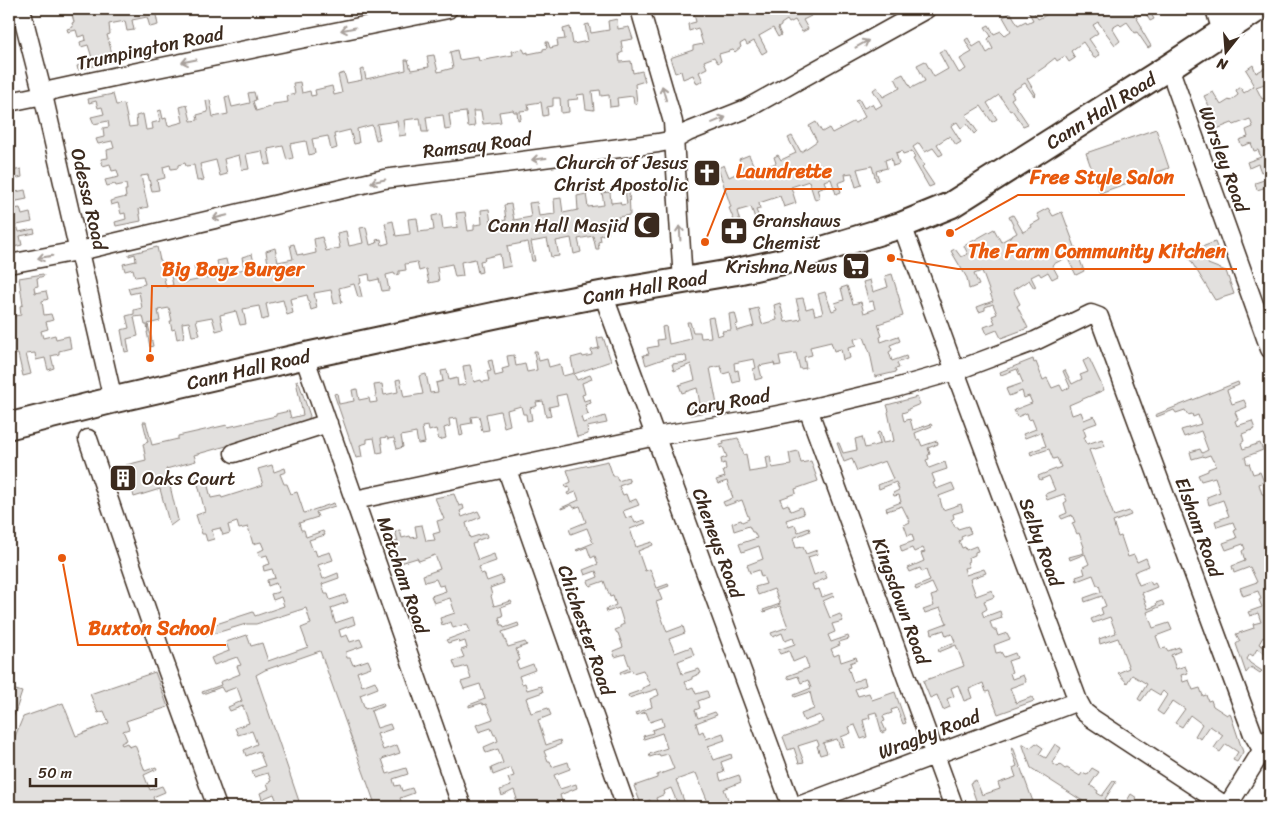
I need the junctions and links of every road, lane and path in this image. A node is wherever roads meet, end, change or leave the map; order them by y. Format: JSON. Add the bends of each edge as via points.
{"nodes":[{"id":1,"x":21,"y":9,"type":"edge"},
{"id":2,"x":448,"y":9,"type":"edge"},
{"id":3,"x":640,"y":9,"type":"edge"},
{"id":4,"x":926,"y":9,"type":"edge"},
{"id":5,"x":1257,"y":9,"type":"edge"},
{"id":6,"x":1219,"y":20,"type":"edge"},
{"id":7,"x":1169,"y":67,"type":"junction"},
{"id":8,"x":43,"y":94,"type":"junction"},
{"id":9,"x":9,"y":102,"type":"edge"},
{"id":10,"x":674,"y":140,"type":"junction"},
{"id":11,"x":902,"y":225,"type":"junction"},
{"id":12,"x":79,"y":251,"type":"junction"},
{"id":13,"x":9,"y":264,"type":"edge"},
{"id":14,"x":683,"y":282,"type":"junction"},
{"id":15,"x":603,"y":294,"type":"junction"},
{"id":16,"x":1099,"y":317,"type":"joint"},
{"id":17,"x":1270,"y":349,"type":"edge"},
{"id":18,"x":304,"y":356,"type":"junction"},
{"id":19,"x":955,"y":371,"type":"junction"},
{"id":20,"x":113,"y":400,"type":"junction"},
{"id":21,"x":808,"y":409,"type":"junction"},
{"id":22,"x":328,"y":423,"type":"junction"},
{"id":23,"x":9,"y":426,"type":"edge"},
{"id":24,"x":656,"y":436,"type":"junction"},
{"id":25,"x":88,"y":439,"type":"dead end"},
{"id":26,"x":234,"y":453,"type":"dead end"},
{"id":27,"x":506,"y":467,"type":"junction"},
{"id":28,"x":355,"y":500,"type":"junction"},
{"id":29,"x":1078,"y":701,"type":"junction"},
{"id":30,"x":1266,"y":745,"type":"edge"},
{"id":31,"x":934,"y":754,"type":"junction"},
{"id":32,"x":218,"y":807,"type":"edge"},
{"id":33,"x":462,"y":807,"type":"edge"},
{"id":34,"x":626,"y":807,"type":"edge"},
{"id":35,"x":792,"y":807,"type":"edge"},
{"id":36,"x":796,"y":807,"type":"edge"},
{"id":37,"x":954,"y":807,"type":"edge"},
{"id":38,"x":1227,"y":807,"type":"edge"}],
"edges":[{"from":1,"to":8,"type":"street","name":"Odessa Road"},
{"from":2,"to":8,"type":"street","name":"Trumpington Road","one_way":true},
{"from":10,"to":3,"type":"street","one_way":true,"via":[[673,122]]},
{"from":10,"to":4,"type":"street","name":"Ramsay Road","one_way":true,"via":[[746,109]]},
{"from":5,"to":6,"type":"street","name":"Cann Hall Road"},
{"from":6,"to":7,"type":"street","name":"Cann Hall Road"},
{"from":7,"to":11,"type":"street","name":"Cann Hall Road","via":[[951,205]]},
{"from":7,"to":17,"type":"street","name":"Worsley Road"},
{"from":8,"to":9,"type":"street","name":"Trumpington Road"},
{"from":8,"to":12,"type":"street","name":"Odessa Road"},
{"from":10,"to":12,"type":"street","name":"Ramsay Road","one_way":true,"via":[[384,179]]},
{"from":14,"to":10,"type":"street","one_way":true},
{"from":11,"to":14,"type":"street","name":"Cann Hall Road","via":[[784,260]]},
{"from":11,"to":19,"type":"street","name":"Selby Road"},
{"from":12,"to":13,"type":"street","name":"Ramsay Road","one_way":true},
{"from":12,"to":20,"type":"street","name":"Odessa Road"},
{"from":14,"to":15,"type":"street","name":"Cann Hall Road"},
{"from":15,"to":18,"type":"street","name":"Cann Hall Road"},
{"from":15,"to":24,"type":"street","name":"Cheneys Road"},
{"from":16,"to":19,"type":"street","name":"Cary Road","via":[[1085,316],[1035,341]]},
{"from":16,"to":30,"type":"street","name":"Elsham Road","via":[[1253,734]]},
{"from":18,"to":20,"type":"street","name":"Cann Hall Road"},
{"from":18,"to":22,"type":"street","name":"Matcham Road"},
{"from":19,"to":21,"type":"street","name":"Cary Road"},
{"from":19,"to":29,"type":"street","name":"Selby Road"},
{"from":20,"to":23,"type":"street","name":"Cann Hall Road"},
{"from":21,"to":24,"type":"street","name":"Cary Road"},
{"from":21,"to":31,"type":"street","name":"Kingsdown Road"},
{"from":22,"to":26,"type":"street"},
{"from":22,"to":28,"type":"street","name":"Matcham Road"},
{"from":24,"to":27,"type":"street","name":"Cary Road"},
{"from":24,"to":35,"type":"street","name":"Cheneys Road"},
{"from":25,"to":32,"type":"street"},
{"from":27,"to":28,"type":"street","name":"Cary Road"},
{"from":27,"to":34,"type":"street","name":"Chichester Road"},
{"from":28,"to":33,"type":"street","name":"Matcham Road"},
{"from":29,"to":31,"type":"street","name":"Wragby Road"},
{"from":29,"to":38,"type":"street","name":"Selby Road","via":[[1093,720]]},
{"from":30,"to":38,"type":"street"},
{"from":31,"to":36,"type":"street","name":"Wragby Road"},
{"from":31,"to":37,"type":"street","name":"Kingsdown Road"}]}
